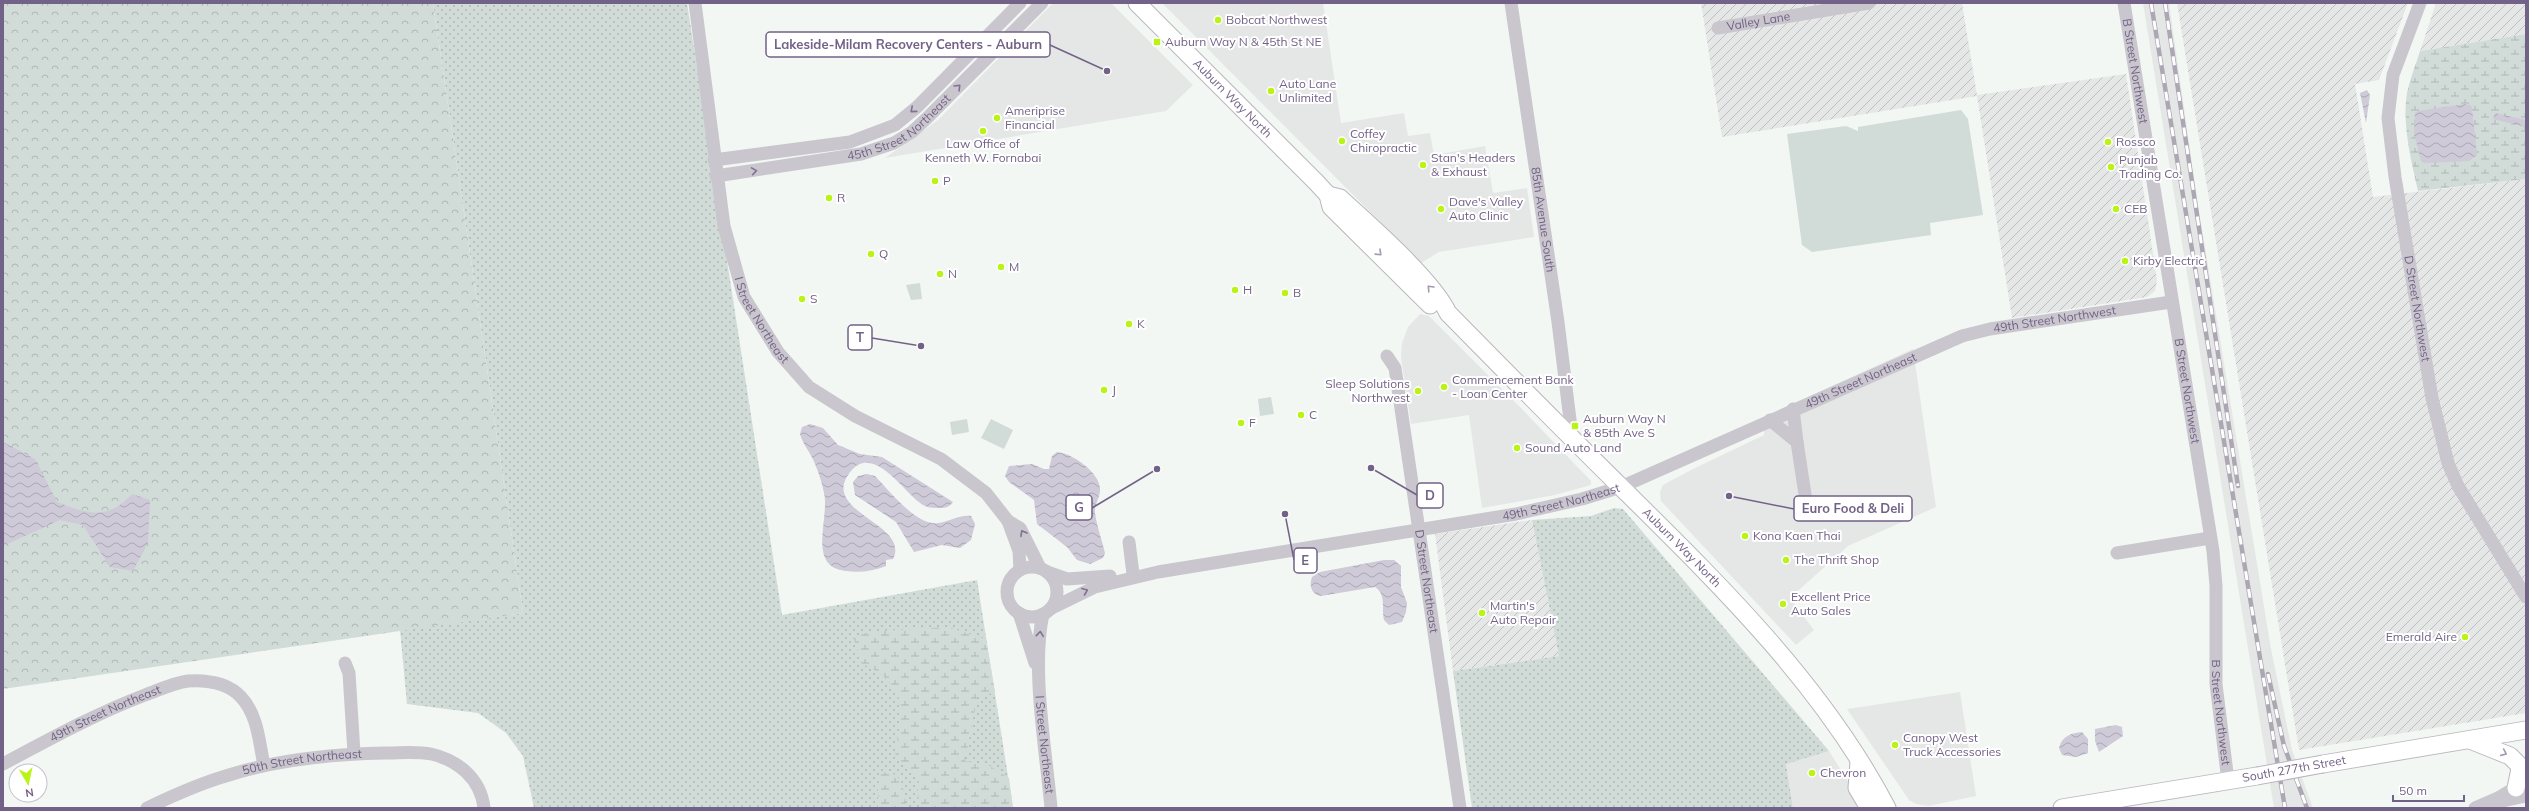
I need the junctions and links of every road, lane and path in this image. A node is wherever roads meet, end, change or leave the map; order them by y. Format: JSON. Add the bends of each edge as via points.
{"nodes":[{"id":1,"x":695,"y":3,"type":"edge"},
{"id":2,"x":1020,"y":3,"type":"edge"},
{"id":3,"x":1042,"y":3,"type":"edge"},
{"id":4,"x":1137,"y":3,"type":"edge"},
{"id":5,"x":1511,"y":3,"type":"edge"},
{"id":6,"x":1869,"y":3,"type":"edge"},
{"id":7,"x":2124,"y":3,"type":"edge"},
{"id":8,"x":2420,"y":3,"type":"edge"},
{"id":9,"x":1718,"y":28,"type":"dead end"},
{"id":10,"x":714,"y":160,"type":"junction"},
{"id":11,"x":716,"y":176,"type":"junction"},
{"id":12,"x":1328,"y":197,"type":"junction"},
{"id":13,"x":2171,"y":302,"type":"junction"},
{"id":14,"x":1448,"y":312,"type":"junction"},
{"id":15,"x":1939,"y":344,"type":"joint"},
{"id":16,"x":1387,"y":356,"type":"dead end"},
{"id":17,"x":1793,"y":410,"type":"junction"},
{"id":18,"x":1770,"y":420,"type":"junction"},
{"id":19,"x":1572,"y":436,"type":"junction"},
{"id":20,"x":1798,"y":442,"type":"junction"},
{"id":21,"x":1621,"y":487,"type":"junction"},
{"id":22,"x":1808,"y":514,"type":"dead end"},
{"id":23,"x":1008,"y":521,"type":"junction"},
{"id":24,"x":1419,"y":529,"type":"junction"},
{"id":25,"x":2210,"y":538,"type":"junction"},
{"id":26,"x":1129,"y":542,"type":"dead end"},
{"id":27,"x":2117,"y":553,"type":"dead end"},
{"id":28,"x":1020,"y":570,"type":"junction"},
{"id":29,"x":1043,"y":570,"type":"junction"},
{"id":30,"x":1158,"y":572,"type":"junction"},
{"id":31,"x":1133,"y":574,"type":"junction"},
{"id":32,"x":2526,"y":597,"type":"edge"},
{"id":33,"x":1047,"y":612,"type":"junction"},
{"id":34,"x":1019,"y":613,"type":"junction"},
{"id":35,"x":345,"y":663,"type":"dead end"},
{"id":36,"x":1040,"y":681,"type":"junction"},
{"id":37,"x":2526,"y":730,"type":"edge"},
{"id":38,"x":2468,"y":739,"type":"junction"},
{"id":39,"x":354,"y":754,"type":"junction"},
{"id":40,"x":1859,"y":762,"type":"junction"},
{"id":41,"x":3,"y":764,"type":"edge"},
{"id":42,"x":264,"y":765,"type":"junction"},
{"id":43,"x":2228,"y":781,"type":"junction"},
{"id":44,"x":2523,"y":788,"type":"edge"},
{"id":45,"x":2477,"y":807,"type":"edge"},
{"id":46,"x":148,"y":808,"type":"edge"},
{"id":47,"x":484,"y":808,"type":"edge"},
{"id":48,"x":1051,"y":808,"type":"edge"},
{"id":49,"x":1460,"y":808,"type":"edge"},
{"id":50,"x":1869,"y":808,"type":"edge"},
{"id":51,"x":1887,"y":808,"type":"edge"},
{"id":52,"x":2062,"y":808,"type":"edge"}],
"edges":[{"from":1,"to":10,"type":"street","name":"I Street Northeast"},
{"from":2,"to":10,"type":"street","name":"45th Street Northeast","one_way":true,"via":[[917,107],[895,125],[850,142]]},
{"from":11,"to":3,"type":"street","name":"45th Street Northeast","one_way":true,"via":[[861,154],[894,143],[912,132],[927,118]]},
{"from":4,"to":12,"type":"main road","name":"Auburn Way North"},
{"from":5,"to":19,"type":"street","name":"85th Avenue South","via":[[1558,322]]},
{"from":6,"to":9,"type":"street","name":"Valley Lane"},
{"from":7,"to":13,"type":"street","name":"B Street Northwest"},
{"from":8,"to":32,"type":"street","name":"D Street Northwest","via":[[2393,75],[2388,118],[2395,178],[2432,398],[2448,463],[2458,486]]},
{"from":10,"to":11,"type":"street","name":"I Street Northeast"},
{"from":11,"to":23,"type":"street","name":"I Street Northeast","via":[[724,226],[744,297],[778,352],[809,387],[855,416],[941,459],[986,493]]},
{"from":12,"to":14,"type":"main road","name":"Auburn Way North","one_way":true,"via":[[1331,207],[1434,309]]},
{"from":14,"to":12,"type":"main road","name":"Auburn Way North","one_way":true,"via":[[1442,300],[1368,224],[1340,198]]},
{"from":13,"to":15,"type":"street","name":"49th Street Northwest","via":[[1990,329]]},
{"from":13,"to":25,"type":"street","name":"B Street Northwest"},
{"from":14,"to":19,"type":"main road","name":"Auburn Way North"},
{"from":15,"to":17,"type":"street","name":"49th Street Northeast"},
{"from":16,"to":24,"type":"street","name":"D Street Northeast","via":[[1395,368]]},
{"from":17,"to":18,"type":"street","name":"49th Street Northeast"},
{"from":17,"to":20,"type":"street"},
{"from":18,"to":20,"type":"street"},
{"from":18,"to":21,"type":"street","name":"49th Street Northeast"},
{"from":19,"to":21,"type":"main road","name":"Auburn Way North"},
{"from":20,"to":22,"type":"street"},
{"from":21,"to":24,"type":"street","name":"49th Street Northeast","via":[[1516,514]]},
{"from":21,"to":40,"type":"main road","name":"Auburn Way North","via":[[1692,556],[1748,616],[1825,711]]},
{"from":23,"to":28,"type":"street","name":"I Street Northeast","via":[[1019,551]]},
{"from":29,"to":23,"type":"street","name":"I Street Northeast","one_way":true,"via":[[1020,528]]},
{"from":24,"to":30,"type":"street","name":"49th Street Northeast"},
{"from":24,"to":49,"type":"street","name":"D Street Northeast"},
{"from":25,"to":27,"type":"street"},
{"from":25,"to":43,"type":"street","name":"B Street Northwest","via":[[2216,581],[2216,684]]},
{"from":26,"to":31,"type":"street"},
{"from":28,"to":29,"type":"street","via":[[1032,567]]},
{"from":28,"to":34,"type":"street","via":[[1011,578],[1007,593],[1012,608]]},
{"from":29,"to":31,"type":"street","name":"49th Street Northeast","via":[[1058,577],[1079,579]]},
{"from":29,"to":33,"type":"street","via":[[1054,582],[1057,594]]},
{"from":30,"to":31,"type":"street","name":"49th Street Northeast"},
{"from":33,"to":30,"type":"street","name":"49th Street Northeast","one_way":true,"via":[[1095,587]]},
{"from":33,"to":34,"type":"street","via":[[1027,617]]},
{"from":36,"to":33,"type":"street","name":"I Street Northeast","one_way":true,"via":[[1039,633]]},
{"from":34,"to":36,"type":"street","name":"I Street Northeast"},
{"from":35,"to":39,"type":"street","via":[[349,673]]},
{"from":36,"to":48,"type":"street","name":"I Street Northeast"},
{"from":37,"to":38,"type":"main road","name":"South 277th Street"},
{"from":38,"to":43,"type":"main road","name":"South 277th Street","bridge":true},
{"from":38,"to":44,"type":"main road","one_way":true,"via":[[2514,758],[2520,769]]},
{"from":39,"to":42,"type":"street","name":"50th Street Northeast","via":[[312,757]]},
{"from":39,"to":47,"type":"street","name":"50th Street Northeast","via":[[431,754],[447,759],[462,768],[480,788]]},
{"from":40,"to":50,"type":"main road","via":[[1857,788]]},
{"from":40,"to":51,"type":"main road","name":"Auburn Way North"},
{"from":41,"to":42,"type":"street","name":"49th Street Northeast","via":[[85,720],[119,705],[173,685],[214,682],[240,696],[248,707],[255,722]]},
{"from":42,"to":46,"type":"street","name":"50th Street Northeast","via":[[186,789]]},
{"from":43,"to":52,"type":"main road","name":"South 277th Street"},
{"from":44,"to":45,"type":"street"}]}
